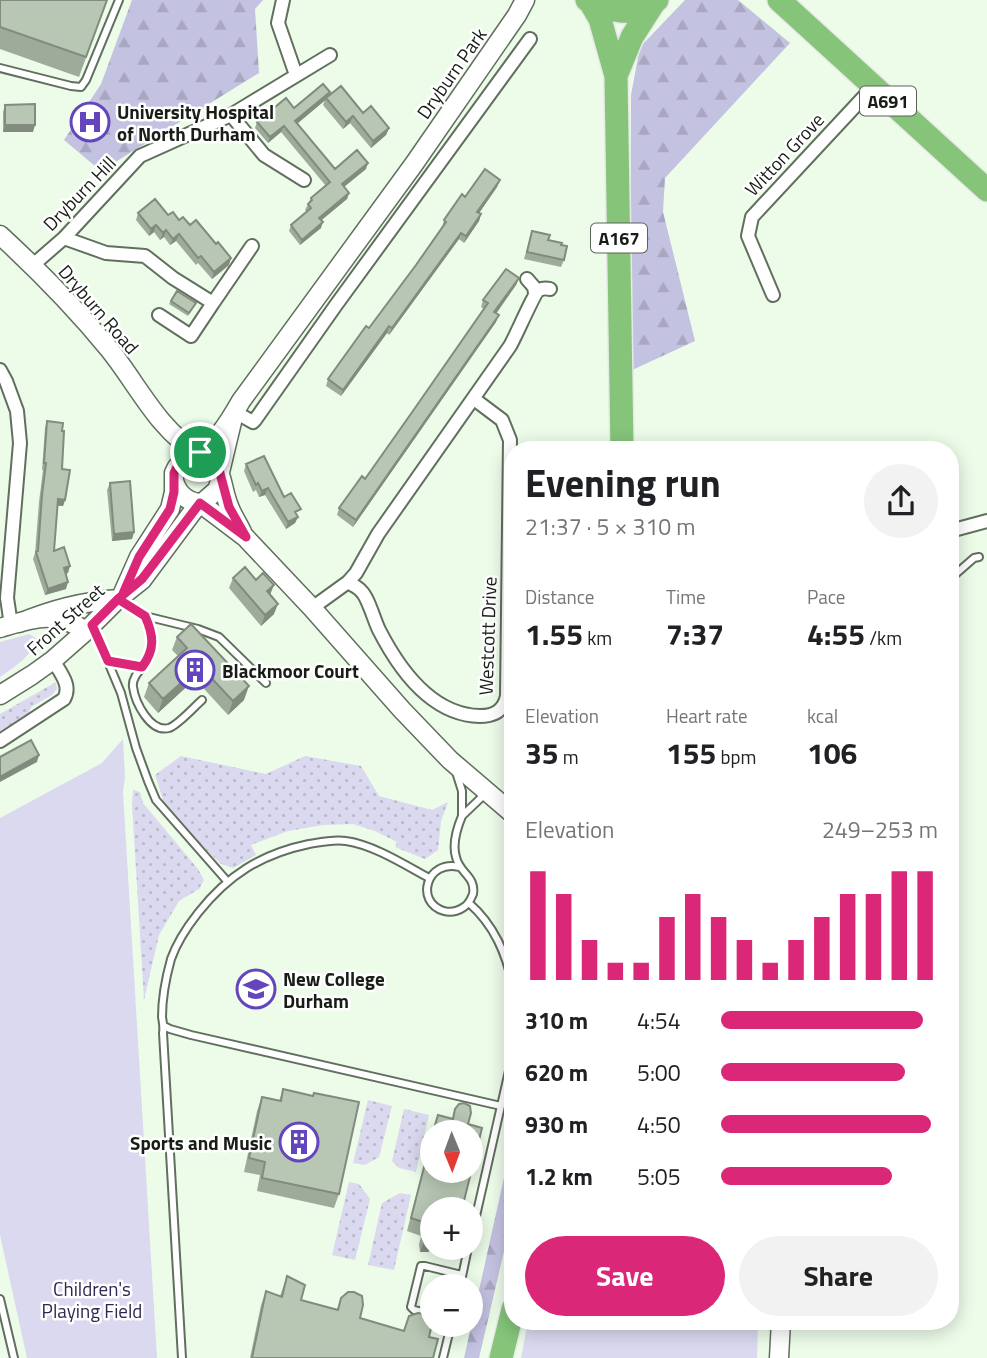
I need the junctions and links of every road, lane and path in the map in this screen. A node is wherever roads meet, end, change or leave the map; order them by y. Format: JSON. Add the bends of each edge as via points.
{"nodes":[{"id":1,"x":119,"y":0,"type":"edge"},
{"id":2,"x":283,"y":0,"type":"edge"},
{"id":3,"x":779,"y":0,"type":"edge"},
{"id":4,"x":589,"y":1,"type":"edge"},
{"id":5,"x":526,"y":2,"type":"edge"},
{"id":6,"x":655,"y":2,"type":"edge"},
{"id":7,"x":530,"y":39,"type":"dead end"},
{"id":8,"x":330,"y":55,"type":"dead end"},
{"id":9,"x":0,"y":68,"type":"edge"},
{"id":10,"x":296,"y":75,"type":"junction"},
{"id":11,"x":616,"y":76,"type":"junction"},
{"id":12,"x":873,"y":87,"type":"junction"},
{"id":13,"x":230,"y":115,"type":"junction"},
{"id":14,"x":414,"y":164,"type":"junction"},
{"id":15,"x":431,"y":176,"type":"junction"},
{"id":16,"x":304,"y":180,"type":"dead end"},
{"id":17,"x":987,"y":190,"type":"edge"},
{"id":18,"x":0,"y":236,"type":"edge"},
{"id":19,"x":64,"y":238,"type":"junction"},
{"id":20,"x":252,"y":246,"type":"dead end"},
{"id":21,"x":33,"y":265,"type":"junction"},
{"id":22,"x":527,"y":279,"type":"dead end"},
{"id":23,"x":550,"y":289,"type":"dead end"},
{"id":24,"x":320,"y":293,"type":"junction"},
{"id":25,"x":536,"y":293,"type":"junction"},
{"id":26,"x":774,"y":295,"type":"dead end"},
{"id":27,"x":213,"y":303,"type":"junction"},
{"id":28,"x":336,"y":305,"type":"junction"},
{"id":29,"x":159,"y":315,"type":"dead end"},
{"id":30,"x":0,"y":370,"type":"edge"},
{"id":31,"x":474,"y":399,"type":"junction"},
{"id":32,"x":234,"y":414,"type":"junction"},
{"id":33,"x":159,"y":417,"type":"junction"},
{"id":34,"x":510,"y":441,"type":"edge"},
{"id":35,"x":622,"y":441,"type":"edge"},
{"id":36,"x":198,"y":452,"type":"junction"},
{"id":37,"x":220,"y":475,"type":"junction"},
{"id":38,"x":174,"y":477,"type":"junction"},
{"id":39,"x":200,"y":503,"type":"junction"},
{"id":40,"x":987,"y":521,"type":"edge"},
{"id":41,"x":959,"y":529,"type":"edge"},
{"id":42,"x":246,"y":537,"type":"junction"},
{"id":43,"x":979,"y":557,"type":"dead end"},
{"id":44,"x":959,"y":571,"type":"edge"},
{"id":45,"x":348,"y":582,"type":"junction"},
{"id":46,"x":120,"y":598,"type":"junction"},
{"id":47,"x":312,"y":608,"type":"junction"},
{"id":48,"x":145,"y":616,"type":"junction"},
{"id":49,"x":10,"y":625,"type":"edge"},
{"id":50,"x":89,"y":628,"type":"junction"},
{"id":51,"x":53,"y":660,"type":"junction"},
{"id":52,"x":108,"y":661,"type":"junction"},
{"id":53,"x":142,"y":667,"type":"junction"},
{"id":54,"x":266,"y":683,"type":"dead end"},
{"id":55,"x":0,"y":695,"type":"edge"},
{"id":56,"x":202,"y":700,"type":"dead end"},
{"id":57,"x":504,"y":704,"type":"edge"},
{"id":58,"x":0,"y":741,"type":"edge"},
{"id":59,"x":453,"y":763,"type":"junction"},
{"id":60,"x":487,"y":793,"type":"junction"},
{"id":61,"x":504,"y":807,"type":"edge"},
{"id":62,"x":462,"y":816,"type":"junction"},
{"id":63,"x":459,"y":867,"type":"junction"},
{"id":64,"x":429,"y":878,"type":"junction"},
{"id":65,"x":227,"y":880,"type":"junction"},
{"id":66,"x":469,"y":902,"type":"junction"},
{"id":67,"x":504,"y":956,"type":"edge"},
{"id":68,"x":164,"y":1026,"type":"junction"},
{"id":69,"x":504,"y":1093,"type":"edge"},
{"id":70,"x":501,"y":1106,"type":"junction"},
{"id":71,"x":480,"y":1197,"type":"edge"},
{"id":72,"x":458,"y":1274,"type":"edge"},
{"id":73,"x":0,"y":1299,"type":"edge"},
{"id":74,"x":420,"y":1311,"type":"edge"},
{"id":75,"x":508,"y":1330,"type":"edge"},
{"id":76,"x":781,"y":1330,"type":"edge"},
{"id":77,"x":448,"y":1337,"type":"edge"},
{"id":78,"x":9,"y":1341,"type":"junction"},
{"id":79,"x":0,"y":1342,"type":"edge"},
{"id":80,"x":14,"y":1358,"type":"edge"},
{"id":81,"x":182,"y":1358,"type":"edge"},
{"id":82,"x":443,"y":1358,"type":"edge"},
{"id":83,"x":501,"y":1358,"type":"edge"},
{"id":84,"x":779,"y":1358,"type":"edge"}],
"edges":[{"from":1,"to":9,"type":"lane","via":[[81,87]]},
{"from":2,"to":10,"type":"street","via":[[278,23]]},
{"from":3,"to":12,"type":"highway","number":"A691"},
{"from":4,"to":6,"type":"highway","number":"A167","via":[[628,12]]},
{"from":4,"to":11,"type":"highway","number":"A167","via":[[600,19]]},
{"from":5,"to":14,"type":"street","name":"Dryburn Park"},
{"from":6,"to":11,"type":"highway","number":"A167","via":[[632,37]]},
{"from":7,"to":15,"type":"street"},
{"from":8,"to":10,"type":"street","name":"Dryburn Hill"},
{"from":10,"to":13,"type":"street","name":"Dryburn Hill"},
{"from":11,"to":35,"type":"highway","number":"A167"},
{"from":12,"to":17,"type":"highway","number":"A691"},
{"from":12,"to":26,"type":"street","name":"Witton Grove","via":[[752,217],[748,236]]},
{"from":13,"to":16,"type":"street","via":[[264,155]]},
{"from":13,"to":19,"type":"street","name":"Dryburn Hill","via":[[140,156]]},
{"from":14,"to":15,"type":"street"},
{"from":14,"to":24,"type":"street","name":"Dryburn Park"},
{"from":15,"to":28,"type":"street"},
{"from":18,"to":21,"type":"street","name":"Dryburn Road"},
{"from":19,"to":21,"type":"street","name":"Dryburn Hill"},
{"from":19,"to":27,"type":"street","via":[[106,253],[145,256]]},
{"from":20,"to":27,"type":"street"},
{"from":21,"to":33,"type":"street","name":"Dryburn Road","via":[[109,349]]},
{"from":22,"to":25,"type":"street"},
{"from":23,"to":25,"type":"street"},
{"from":24,"to":28,"type":"street"},
{"from":24,"to":32,"type":"street","name":"Dryburn Park"},
{"from":25,"to":31,"type":"street","via":[[510,346]]},
{"from":27,"to":29,"type":"street","via":[[191,336]]},
{"from":28,"to":32,"type":"street","via":[[255,420]]},
{"from":30,"to":49,"type":"street","via":[[17,411],[20,443],[7,598]]},
{"from":31,"to":34,"type":"street","name":"Westcott Drive","via":[[502,420]]},
{"from":31,"to":45,"type":"street"},
{"from":32,"to":36,"type":"street","name":"Dryburn Park","via":[[210,446]]},
{"from":32,"to":37,"type":"street","name":"Dryburn Park"},
{"from":33,"to":36,"type":"street","name":"Dryburn Road"},
{"from":33,"to":38,"type":"street","name":"Dryburn Road","via":[[172,453]]},
{"from":36,"to":37,"type":"street","via":[[213,459]]},
{"from":36,"to":38,"type":"street","via":[[181,461]]},
{"from":37,"to":39,"type":"street","via":[[217,490]]},
{"from":37,"to":42,"type":"street","via":[[229,507]]},
{"from":38,"to":39,"type":"street","via":[[181,495]]},
{"from":38,"to":46,"type":"street","name":"Front Street","via":[[170,509],[139,557]]},
{"from":39,"to":42,"type":"street"},
{"from":39,"to":46,"type":"street","name":"Front Street","via":[[151,569]]},
{"from":40,"to":41,"type":"street"},
{"from":42,"to":47,"type":"street"},
{"from":43,"to":44,"type":"lane"},
{"from":45,"to":47,"type":"street"},
{"from":45,"to":57,"type":"street","name":"Westcott Drive","via":[[361,590],[391,652],[427,694],[463,714],[494,715]]},
{"from":46,"to":48,"type":"lane"},
{"from":46,"to":49,"type":"street","via":[[88,601]]},
{"from":46,"to":50,"type":"street","name":"Front Street"},
{"from":47,"to":59,"type":"street"},
{"from":48,"to":53,"type":"lane","via":[[152,653]]},
{"from":48,"to":54,"type":"lane","via":[[219,637]]},
{"from":49,"to":50,"type":"street","via":[[55,618]]},
{"from":50,"to":51,"type":"street","name":"Front Street"},
{"from":50,"to":52,"type":"lane"},
{"from":51,"to":55,"type":"street","name":"Front Street"},
{"from":51,"to":58,"type":"street","via":[[68,685],[64,699]]},
{"from":52,"to":53,"type":"lane"},
{"from":52,"to":65,"type":"lane","via":[[156,800]]},
{"from":53,"to":56,"type":"lane","via":[[132,685],[152,725],[162,729],[174,726]]},
{"from":59,"to":60,"type":"street"},
{"from":59,"to":62,"type":"lane","via":[[462,791]]},
{"from":60,"to":61,"type":"street"},
{"from":60,"to":62,"type":"lane"},
{"from":62,"to":63,"type":"lane","via":[[455,845]]},
{"from":63,"to":64,"type":"lane","via":[[443,867]]},
{"from":63,"to":66,"type":"lane","via":[[473,884]]},
{"from":64,"to":65,"type":"lane","via":[[359,843],[333,840],[266,857]]},
{"from":64,"to":66,"type":"lane","via":[[427,893],[440,910],[455,911]]},
{"from":65,"to":68,"type":"lane","via":[[180,939],[165,987]]},
{"from":66,"to":67,"type":"lane","via":[[483,915]]},
{"from":68,"to":70,"type":"lane"},
{"from":68,"to":81,"type":"lane"},
{"from":69,"to":70,"type":"lane"},
{"from":70,"to":71,"type":"lane"},
{"from":72,"to":74,"type":"lane","via":[[421,1266],[411,1307]]},
{"from":73,"to":78,"type":"lane"},
{"from":75,"to":83,"type":"highway"},
{"from":76,"to":84,"type":"street"},
{"from":77,"to":82,"type":"lane"},
{"from":78,"to":79,"type":"lane"},
{"from":78,"to":80,"type":"lane"}]}
